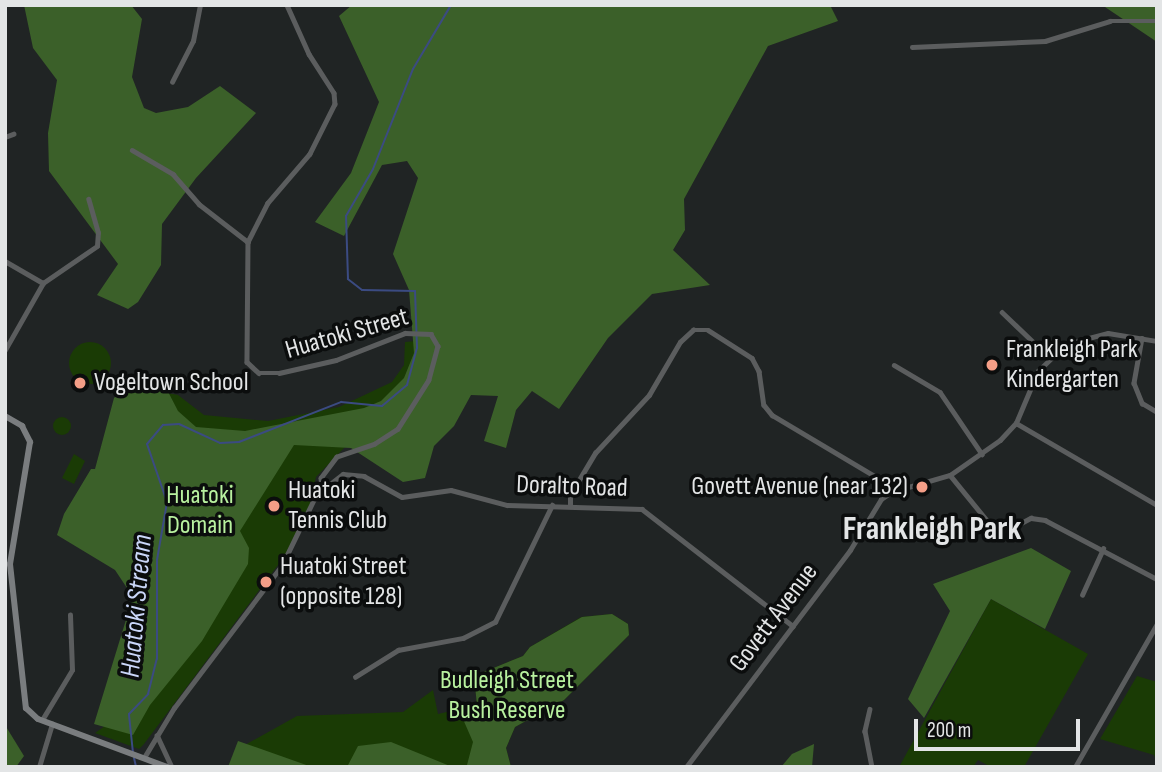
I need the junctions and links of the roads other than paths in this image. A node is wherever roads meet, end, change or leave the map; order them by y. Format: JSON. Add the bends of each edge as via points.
{"nodes":[{"id":1,"x":200,"y":5,"type":"edge"},
{"id":2,"x":287,"y":5,"type":"edge"},
{"id":3,"x":1157,"y":21,"type":"edge"},
{"id":4,"x":912,"y":47,"type":"dead end"},
{"id":5,"x":172,"y":82,"type":"dead end"},
{"id":6,"x":13,"y":134,"type":"dead end"},
{"id":7,"x":5,"y":137,"type":"edge"},
{"id":8,"x":132,"y":150,"type":"dead end"},
{"id":9,"x":88,"y":199,"type":"dead end"},
{"id":10,"x":248,"y":242,"type":"junction"},
{"id":11,"x":5,"y":261,"type":"edge"},
{"id":12,"x":43,"y":283,"type":"junction"},
{"id":13,"x":1002,"y":312,"type":"dead end"},
{"id":14,"x":1142,"y":338,"type":"junction"},
{"id":15,"x":1157,"y":341,"type":"edge"},
{"id":16,"x":5,"y":349,"type":"edge"},
{"id":17,"x":1049,"y":357,"type":"junction"},
{"id":18,"x":894,"y":365,"type":"dead end"},
{"id":19,"x":1157,"y":412,"type":"edge"},
{"id":20,"x":5,"y":416,"type":"edge"},
{"id":21,"x":1016,"y":423,"type":"junction"},
{"id":22,"x":982,"y":454,"type":"junction"},
{"id":23,"x":950,"y":475,"type":"junction"},
{"id":24,"x":323,"y":487,"type":"junction"},
{"id":25,"x":891,"y":492,"type":"junction"},
{"id":26,"x":552,"y":505,"type":"junction"},
{"id":27,"x":1157,"y":505,"type":"edge"},
{"id":28,"x":570,"y":506,"type":"junction"},
{"id":29,"x":1103,"y":549,"type":"junction"},
{"id":30,"x":1157,"y":579,"type":"edge"},
{"id":31,"x":1082,"y":594,"type":"dead end"},
{"id":32,"x":70,"y":615,"type":"dead end"},
{"id":33,"x":1157,"y":624,"type":"edge"},
{"id":34,"x":793,"y":626,"type":"junction"},
{"id":35,"x":355,"y":677,"type":"dead end"},
{"id":36,"x":870,"y":709,"type":"dead end"},
{"id":37,"x":42,"y":720,"type":"junction"},
{"id":38,"x":52,"y":724,"type":"junction"},
{"id":39,"x":157,"y":734,"type":"junction"},
{"id":40,"x":142,"y":755,"type":"junction"},
{"id":41,"x":39,"y":767,"type":"edge"},
{"id":42,"x":169,"y":767,"type":"edge"},
{"id":43,"x":685,"y":767,"type":"edge"},
{"id":44,"x":872,"y":767,"type":"edge"},
{"id":45,"x":1074,"y":767,"type":"edge"}],
"edges":[{"from":1,"to":5,"type":"street","via":[[193,41]]},
{"from":2,"to":10,"type":"street","name":"Huatoki Street","via":[[309,54],[334,93],[335,104],[310,153],[268,203]]},
{"from":3,"to":4,"type":"street","via":[[1110,21],[1045,41]]},
{"from":6,"to":7,"type":"street"},
{"from":8,"to":10,"type":"street","via":[[173,174],[199,204]]},
{"from":9,"to":12,"type":"street","via":[[99,233],[97,246]]},
{"from":10,"to":24,"type":"street","name":"Huatoki Street","via":[[244,350],[254,370],[271,374],[295,370],[405,332],[426,332],[436,340],[437,359],[414,407],[391,435],[337,457],[321,478]]},
{"from":11,"to":12,"type":"street"},
{"from":12,"to":16,"type":"street"},
{"from":13,"to":17,"type":"street"},
{"from":14,"to":15,"type":"street"},
{"from":14,"to":17,"type":"street","via":[[1093,334],[1066,344]]},
{"from":14,"to":19,"type":"street","via":[[1134,383],[1142,403]]},
{"from":17,"to":21,"type":"street","via":[[1034,377]]},
{"from":18,"to":22,"type":"street","via":[[940,392]]},
{"from":20,"to":37,"type":"main road","via":[[22,426],[29,438],[10,572],[24,703]]},
{"from":21,"to":22,"type":"street"},
{"from":21,"to":27,"type":"street"},
{"from":22,"to":23,"type":"street"},
{"from":23,"to":25,"type":"street"},
{"from":23,"to":29,"type":"street","via":[[994,529],[1008,530],[1038,517]]},
{"from":24,"to":26,"type":"street","name":"Doralto Road","via":[[349,473],[402,497],[451,490],[496,504]]},
{"from":24,"to":39,"type":"street","name":"Huatoki Street","via":[[282,565]]},
{"from":25,"to":28,"type":"street","via":[[886,482],[772,415],[764,405],[759,371],[752,358],[701,329],[686,334],[649,395],[595,453],[570,495]]},
{"from":25,"to":34,"type":"street","name":"Govett Avenue","via":[[877,504],[850,550]]},
{"from":26,"to":28,"type":"street","name":"Doralto Road"},
{"from":26,"to":35,"type":"street","via":[[495,622],[463,638],[398,650]]},
{"from":28,"to":34,"type":"street","name":"Doralto Road","via":[[642,509]]},
{"from":29,"to":30,"type":"street"},
{"from":29,"to":31,"type":"street"},
{"from":32,"to":37,"type":"street","via":[[72,670]]},
{"from":33,"to":45,"type":"street"},
{"from":34,"to":43,"type":"street","name":"Govett Avenue"},
{"from":36,"to":44,"type":"street","via":[[865,731]]},
{"from":37,"to":38,"type":"main road"},
{"from":38,"to":40,"type":"main road"},
{"from":38,"to":41,"type":"street"},
{"from":39,"to":40,"type":"street","name":"Huatoki Street"},
{"from":39,"to":42,"type":"street"},
{"from":40,"to":42,"type":"main road"}]}
